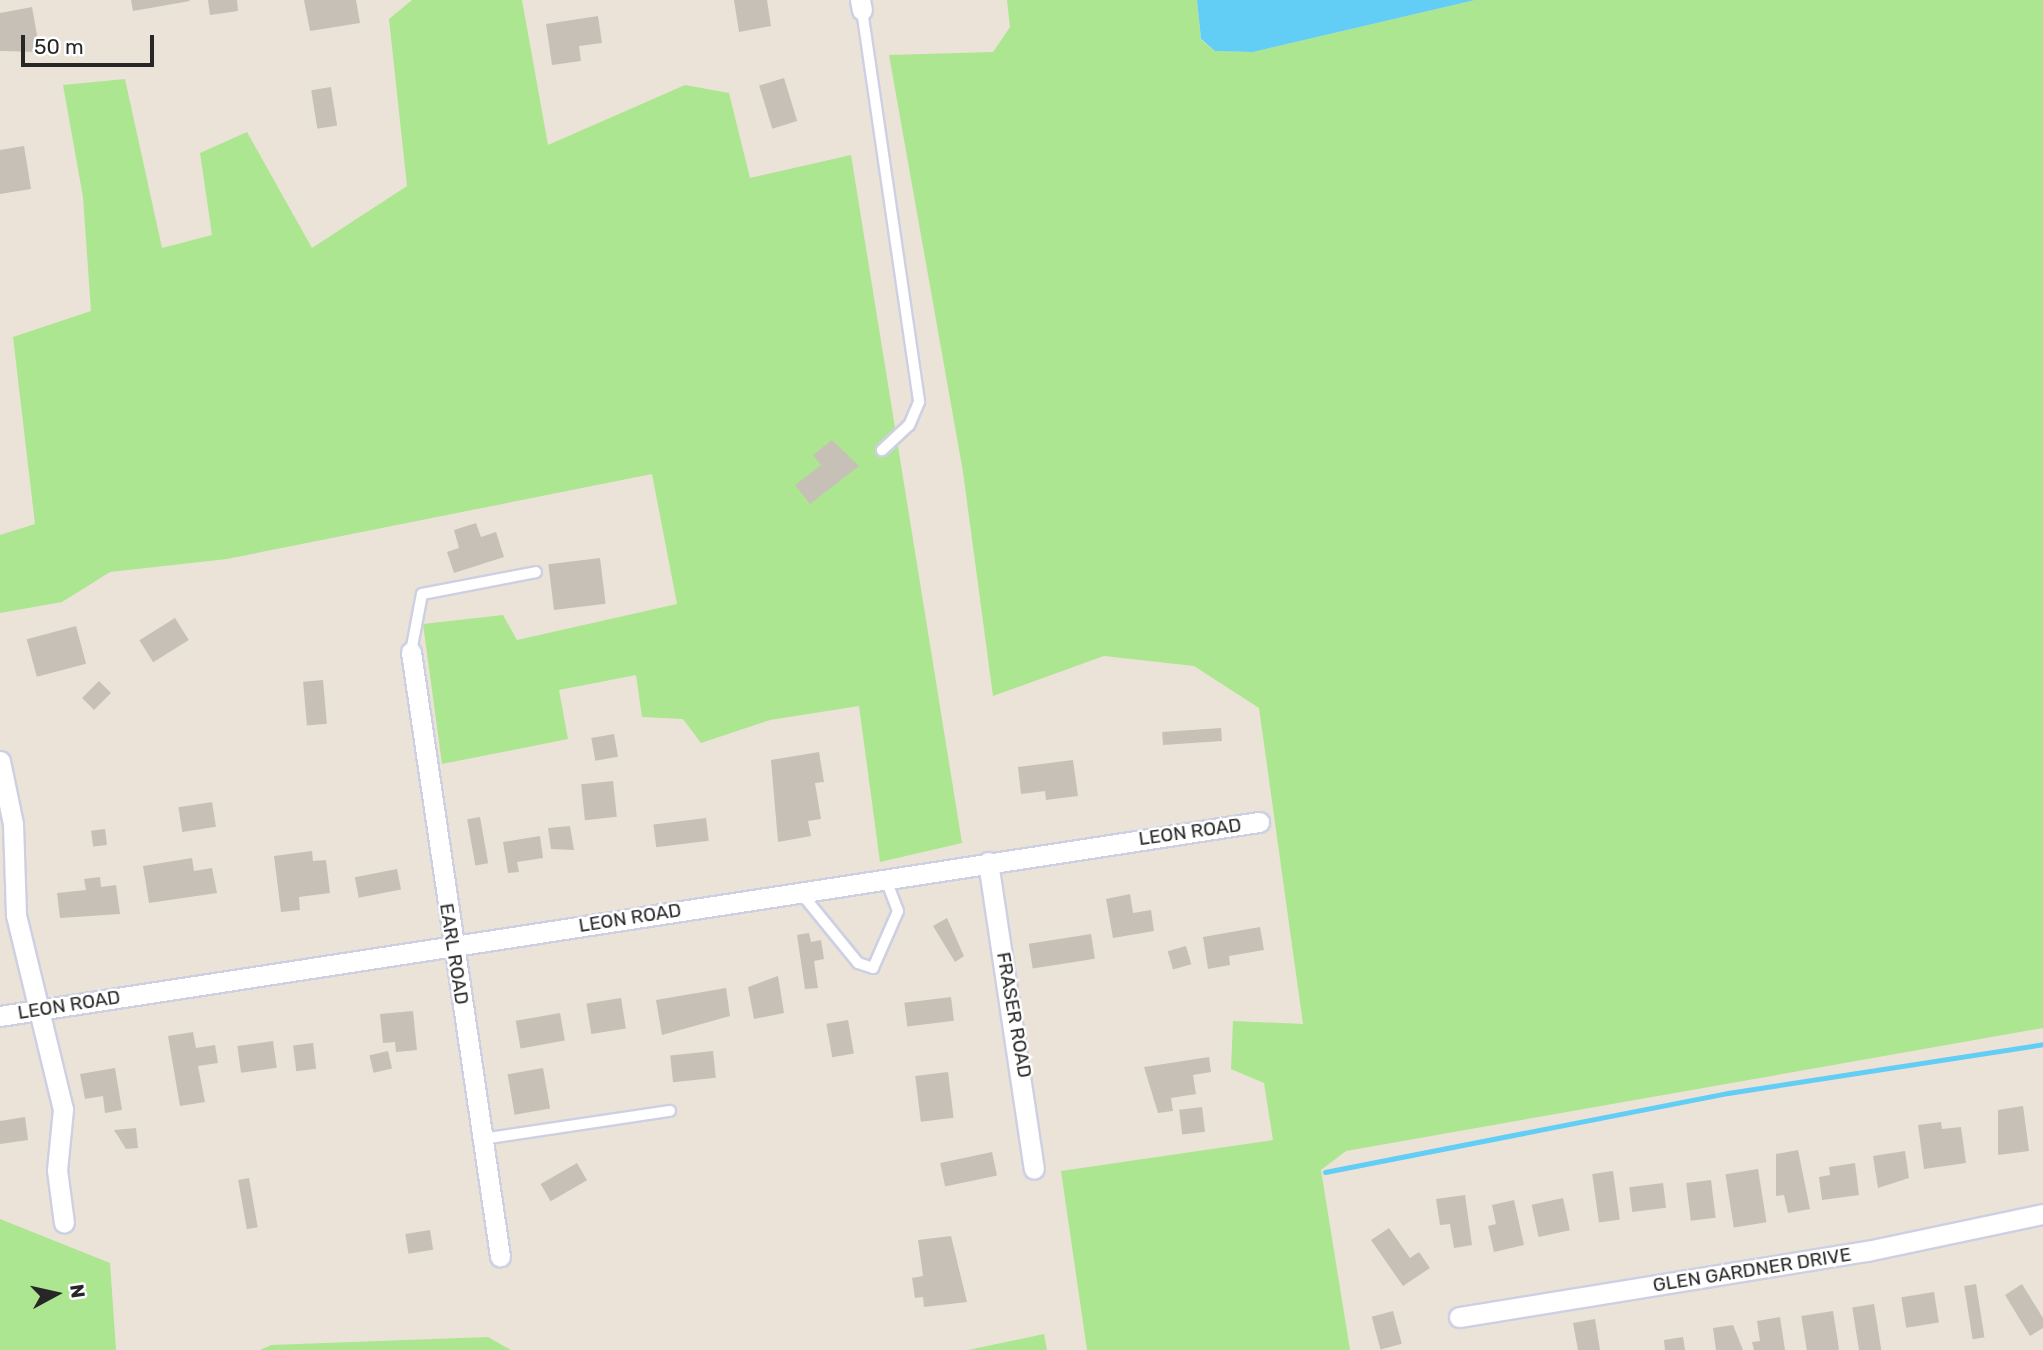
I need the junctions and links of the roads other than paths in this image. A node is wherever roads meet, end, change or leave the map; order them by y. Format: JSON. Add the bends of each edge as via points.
{"nodes":[{"id":1,"x":861,"y":5,"type":"edge"},
{"id":2,"x":883,"y":450,"type":"dead end"},
{"id":3,"x":536,"y":572,"type":"dead end"},
{"id":4,"x":411,"y":652,"type":"joint"},
{"id":5,"x":0,"y":761,"type":"edge"},
{"id":6,"x":1259,"y":822,"type":"dead end"},
{"id":7,"x":988,"y":862,"type":"junction"},
{"id":8,"x":886,"y":880,"type":"junction"},
{"id":9,"x":800,"y":892,"type":"junction"},
{"id":10,"x":453,"y":944,"type":"junction"},
{"id":11,"x":38,"y":1010,"type":"junction"},
{"id":12,"x":0,"y":1016,"type":"edge"},
{"id":13,"x":670,"y":1111,"type":"dead end"},
{"id":14,"x":482,"y":1139,"type":"junction"},
{"id":15,"x":1034,"y":1169,"type":"dead end"},
{"id":16,"x":2043,"y":1214,"type":"edge"},
{"id":17,"x":64,"y":1223,"type":"dead end"},
{"id":18,"x":500,"y":1256,"type":"dead end"},
{"id":19,"x":1460,"y":1317,"type":"dead end"}],
"edges":[{"from":1,"to":2,"type":"lane","via":[[919,402],[909,425]]},
{"from":3,"to":4,"type":"lane","via":[[422,594]]},
{"from":4,"to":10,"type":"street","name":"EARL ROAD"},
{"from":5,"to":11,"type":"street","via":[[13,824],[16,915]]},
{"from":6,"to":7,"type":"street","name":"LEON ROAD"},
{"from":7,"to":8,"type":"street","name":"LEON ROAD"},
{"from":7,"to":15,"type":"street","name":"FRASER ROAD"},
{"from":8,"to":9,"type":"street","name":"LEON ROAD"},
{"from":8,"to":9,"type":"lane","via":[[898,911],[873,968],[858,963]]},
{"from":9,"to":10,"type":"street","name":"LEON ROAD"},
{"from":10,"to":11,"type":"street","name":"LEON ROAD"},
{"from":10,"to":14,"type":"street","name":"EARL ROAD"},
{"from":11,"to":12,"type":"street","name":"LEON ROAD"},
{"from":11,"to":17,"type":"street","via":[[63,1109],[58,1170]]},
{"from":13,"to":14,"type":"lane"},
{"from":14,"to":18,"type":"street","name":"EARL ROAD"},
{"from":16,"to":19,"type":"street","name":"GLEN GARDNER DRIVE","via":[[1867,1251]]}]}
